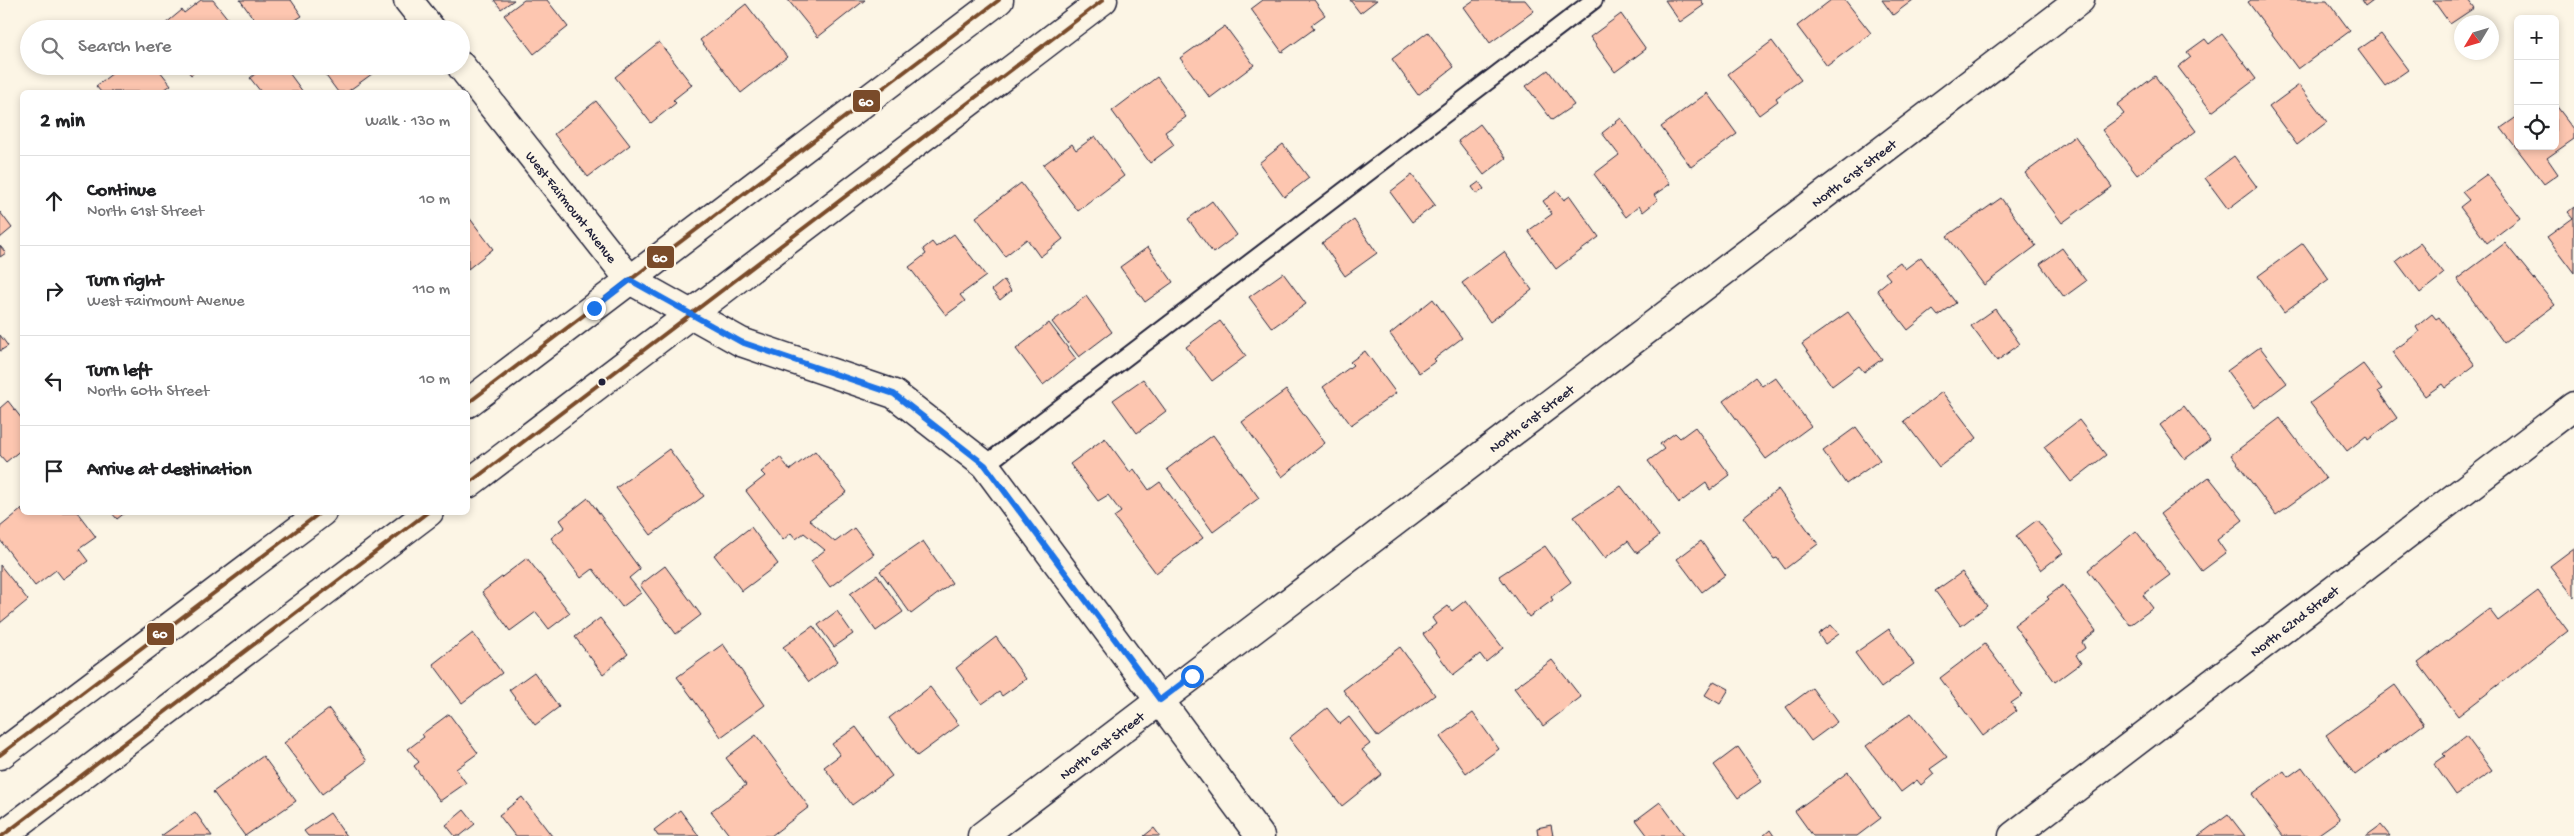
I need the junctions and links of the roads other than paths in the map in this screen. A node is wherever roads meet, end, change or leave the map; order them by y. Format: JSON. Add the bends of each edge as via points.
{"nodes":[{"id":1,"x":408,"y":0,"type":"edge"},
{"id":2,"x":999,"y":0,"type":"edge"},
{"id":3,"x":1103,"y":0,"type":"edge"},
{"id":4,"x":1594,"y":0,"type":"edge"},
{"id":5,"x":2080,"y":0,"type":"edge"},
{"id":6,"x":424,"y":20,"type":"edge"},
{"id":7,"x":468,"y":75,"type":"edge"},
{"id":8,"x":630,"y":280,"type":"junction"},
{"id":9,"x":691,"y":314,"type":"junction"},
{"id":10,"x":470,"y":401,"type":"edge"},
{"id":11,"x":2574,"y":406,"type":"edge"},
{"id":12,"x":985,"y":465,"type":"junction"},
{"id":13,"x":470,"y":482,"type":"edge"},
{"id":14,"x":318,"y":515,"type":"edge"},
{"id":15,"x":425,"y":515,"type":"edge"},
{"id":16,"x":1160,"y":700,"type":"junction"},
{"id":17,"x":0,"y":755,"type":"edge"},
{"id":18,"x":2,"y":836,"type":"edge"},
{"id":19,"x":982,"y":836,"type":"edge"},
{"id":20,"x":1260,"y":836,"type":"edge"},
{"id":21,"x":2014,"y":836,"type":"edge"}],
"edges":[{"from":1,"to":6,"type":"street"},
{"from":2,"to":8,"type":"street"},
{"from":3,"to":9,"type":"street"},
{"from":4,"to":12,"type":"lane"},
{"from":5,"to":16,"type":"street","name":"North 61st Street"},
{"from":7,"to":8,"type":"street","name":"West Fairmount Avenue"},
{"from":8,"to":9,"type":"street","name":"West Fairmount Avenue"},
{"from":8,"to":10,"type":"street"},
{"from":9,"to":12,"type":"street","name":"West Fairmount Avenue","via":[[741,342],[894,394]]},
{"from":9,"to":13,"type":"street"},
{"from":11,"to":21,"type":"street","name":"North 62nd Street"},
{"from":12,"to":16,"type":"street","name":"West Fairmount Avenue"},
{"from":14,"to":17,"type":"street"},
{"from":15,"to":18,"type":"street"},
{"from":16,"to":19,"type":"street","name":"North 61st Street"},
{"from":16,"to":20,"type":"street","name":"West Fairmount Avenue"}]}
